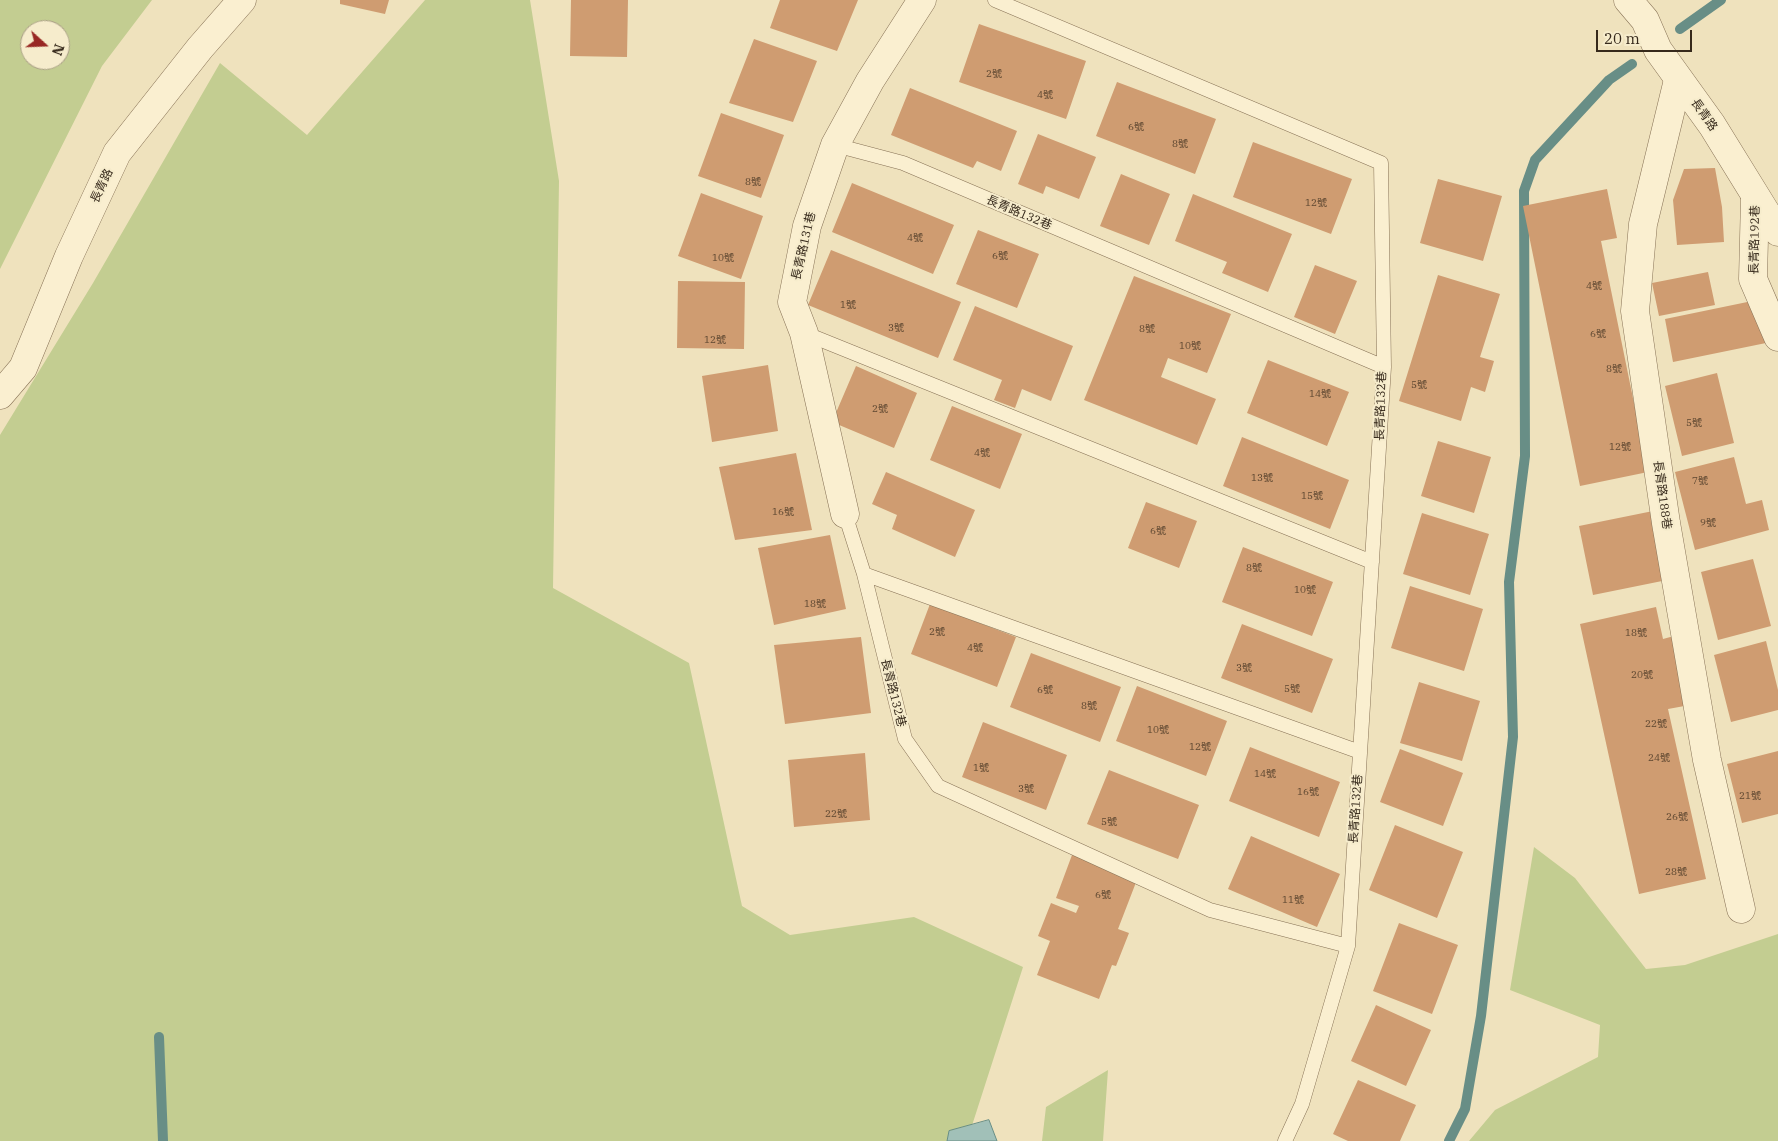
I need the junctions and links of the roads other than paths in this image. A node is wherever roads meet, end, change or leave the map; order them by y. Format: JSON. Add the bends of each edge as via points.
{"nodes":[{"id":1,"x":242,"y":0,"type":"edge"},
{"id":2,"x":922,"y":0,"type":"edge"},
{"id":3,"x":995,"y":0,"type":"edge"},
{"id":4,"x":1628,"y":0,"type":"edge"},
{"id":5,"x":1678,"y":80,"type":"junction"},
{"id":6,"x":835,"y":145,"type":"junction"},
{"id":7,"x":1755,"y":198,"type":"junction"},
{"id":8,"x":1778,"y":232,"type":"edge"},
{"id":9,"x":804,"y":333,"type":"junction"},
{"id":10,"x":1778,"y":337,"type":"edge"},
{"id":11,"x":1384,"y":367,"type":"junction"},
{"id":12,"x":0,"y":395,"type":"edge"},
{"id":13,"x":845,"y":514,"type":"joint"},
{"id":14,"x":1372,"y":562,"type":"junction"},
{"id":15,"x":864,"y":574,"type":"junction"},
{"id":16,"x":1360,"y":752,"type":"junction"},
{"id":17,"x":1741,"y":909,"type":"dead end"},
{"id":18,"x":1348,"y":946,"type":"junction"},
{"id":19,"x":1285,"y":1141,"type":"edge"}],
"edges":[{"from":1,"to":12,"type":"street","name":"長青路","via":[[117,153],[23,368]]},
{"from":2,"to":6,"type":"street","name":"長青路131巷","via":[[870,81]]},
{"from":3,"to":11,"type":"lane","via":[[1381,163]]},
{"from":4,"to":5,"type":"street","name":"長青路","via":[[1645,20],[1658,50]]},
{"from":5,"to":7,"type":"street","name":"長青路","via":[[1712,125]]},
{"from":5,"to":17,"type":"street","name":"長青路188巷","via":[[1643,224],[1635,311],[1666,523],[1702,732]]},
{"from":6,"to":9,"type":"street","name":"長青路131巷","via":[[807,226],[792,302]]},
{"from":6,"to":11,"type":"lane","name":"長青路132巷","via":[[903,163]]},
{"from":7,"to":8,"type":"street","name":"長青路"},
{"from":7,"to":10,"type":"street","name":"長青路192巷","via":[[1753,278]]},
{"from":9,"to":13,"type":"street","name":"長青路131巷"},
{"from":9,"to":14,"type":"lane"},
{"from":11,"to":14,"type":"lane","name":"長青路132巷"},
{"from":13,"to":15,"type":"lane","name":"長青路132巷"},
{"from":14,"to":16,"type":"lane","name":"長青路132巷"},
{"from":15,"to":16,"type":"lane"},
{"from":15,"to":18,"type":"lane","name":"長青路132巷","via":[[905,739],[938,786],[1210,910]]},
{"from":16,"to":18,"type":"lane","name":"長青路132巷"},
{"from":18,"to":19,"type":"lane","name":"長青路132巷","via":[[1302,1104]]}]}
